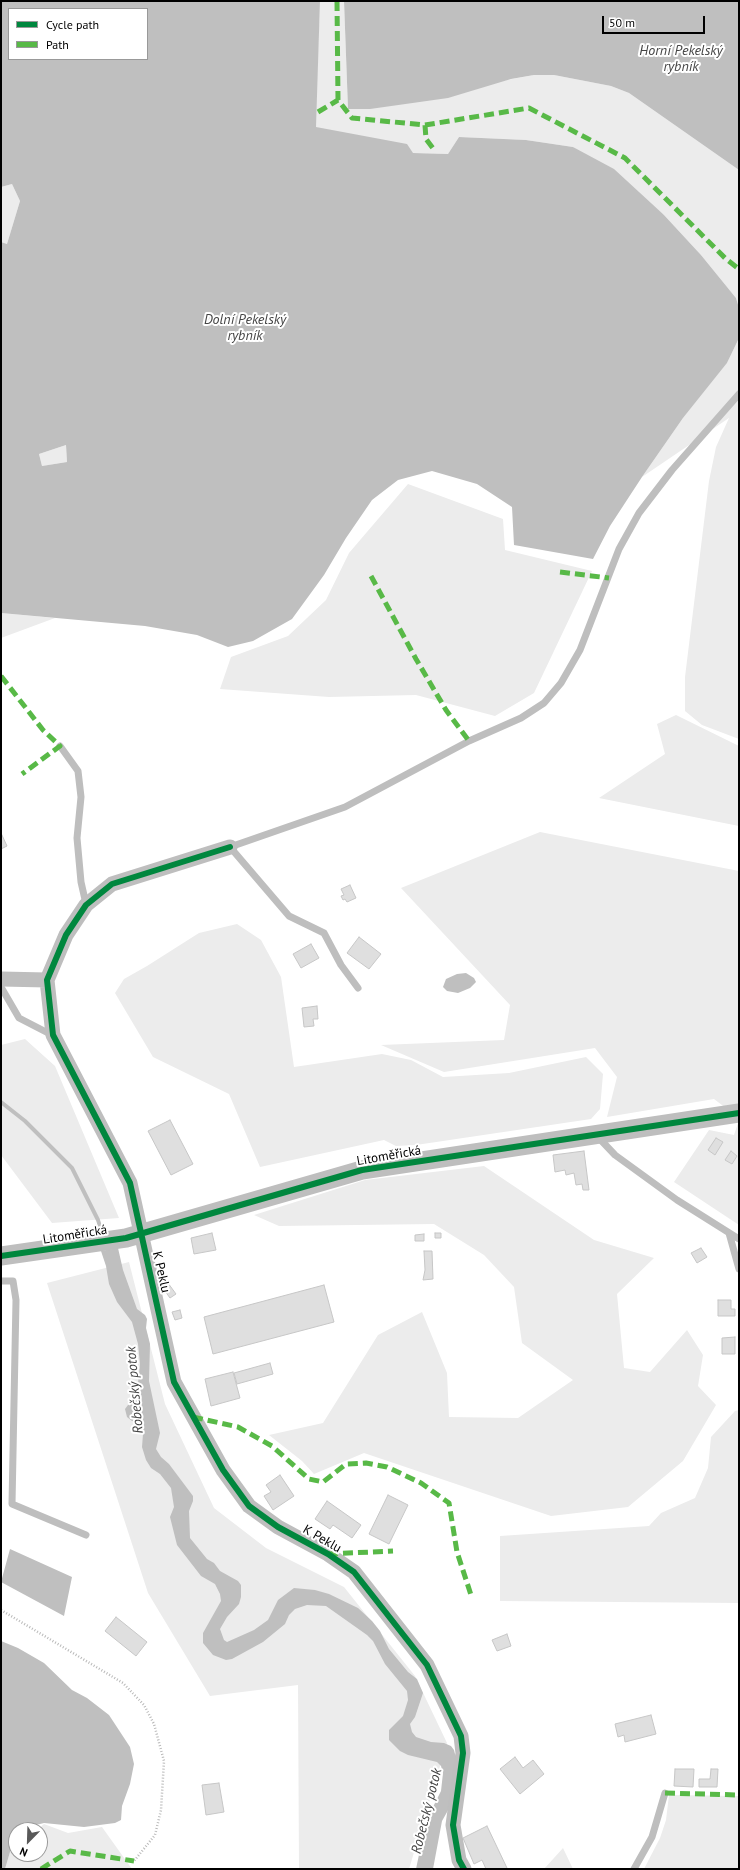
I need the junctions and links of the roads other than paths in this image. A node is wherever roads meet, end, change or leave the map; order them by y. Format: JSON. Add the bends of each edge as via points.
{"nodes":[{"id":1,"x":739,"y":394,"type":"edge"},
{"id":2,"x":60,"y":746,"type":"dead end"},
{"id":3,"x":230,"y":846,"type":"junction"},
{"id":4,"x":86,"y":905,"type":"junction"},
{"id":5,"x":1,"y":979,"type":"edge"},
{"id":6,"x":48,"y":980,"type":"junction"},
{"id":7,"x":1,"y":987,"type":"edge"},
{"id":8,"x":358,"y":988,"type":"dead end"},
{"id":9,"x":53,"y":1035,"type":"junction"},
{"id":10,"x":739,"y":1114,"type":"edge"},
{"id":11,"x":596,"y":1135,"type":"junction"},
{"id":12,"x":729,"y":1233,"type":"junction"},
{"id":13,"x":133,"y":1236,"type":"junction"},
{"id":14,"x":739,"y":1239,"type":"edge"},
{"id":15,"x":1,"y":1256,"type":"edge"},
{"id":16,"x":739,"y":1269,"type":"edge"},
{"id":17,"x":1,"y":1281,"type":"edge"},
{"id":18,"x":86,"y":1535,"type":"dead end"},
{"id":19,"x":665,"y":1793,"type":"dead end"},
{"id":20,"x":464,"y":1869,"type":"edge"},
{"id":21,"x":634,"y":1869,"type":"edge"}],
"edges":[{"from":1,"to":3,"type":"lane","via":[[672,470],[639,513],[619,549],[580,650],[561,682],[544,703],[521,718],[469,741],[345,807]]},
{"from":2,"to":4,"type":"lane","via":[[78,771],[80,797],[77,838]]},
{"from":3,"to":4,"type":"street","via":[[112,884]]},
{"from":3,"to":8,"type":"lane","via":[[288,916],[324,933]]},
{"from":4,"to":6,"type":"street","via":[[66,935]]},
{"from":5,"to":6,"type":"street"},
{"from":6,"to":9,"type":"street"},
{"from":7,"to":9,"type":"lane","via":[[19,1018]]},
{"from":9,"to":13,"type":"street","name":"K Peklu","via":[[130,1183]]},
{"from":10,"to":11,"type":"street","name":"Litoměřická"},
{"from":11,"to":12,"type":"lane","via":[[621,1159],[677,1200]]},
{"from":11,"to":13,"type":"street","name":"Litoměřická","via":[[362,1170]]},
{"from":12,"to":14,"type":"lane"},
{"from":12,"to":16,"type":"lane"},
{"from":13,"to":15,"type":"street","name":"Litoměřická"},
{"from":13,"to":20,"type":"street","name":"K Peklu","via":[[174,1382],[223,1470],[249,1506],[278,1527],[328,1554],[354,1572],[427,1665],[461,1736],[463,1753],[453,1825],[459,1860]]},
{"from":17,"to":18,"type":"lane","via":[[13,1281],[16,1300],[12,1504]]},
{"from":19,"to":21,"type":"lane","via":[[652,1837]]}]}
